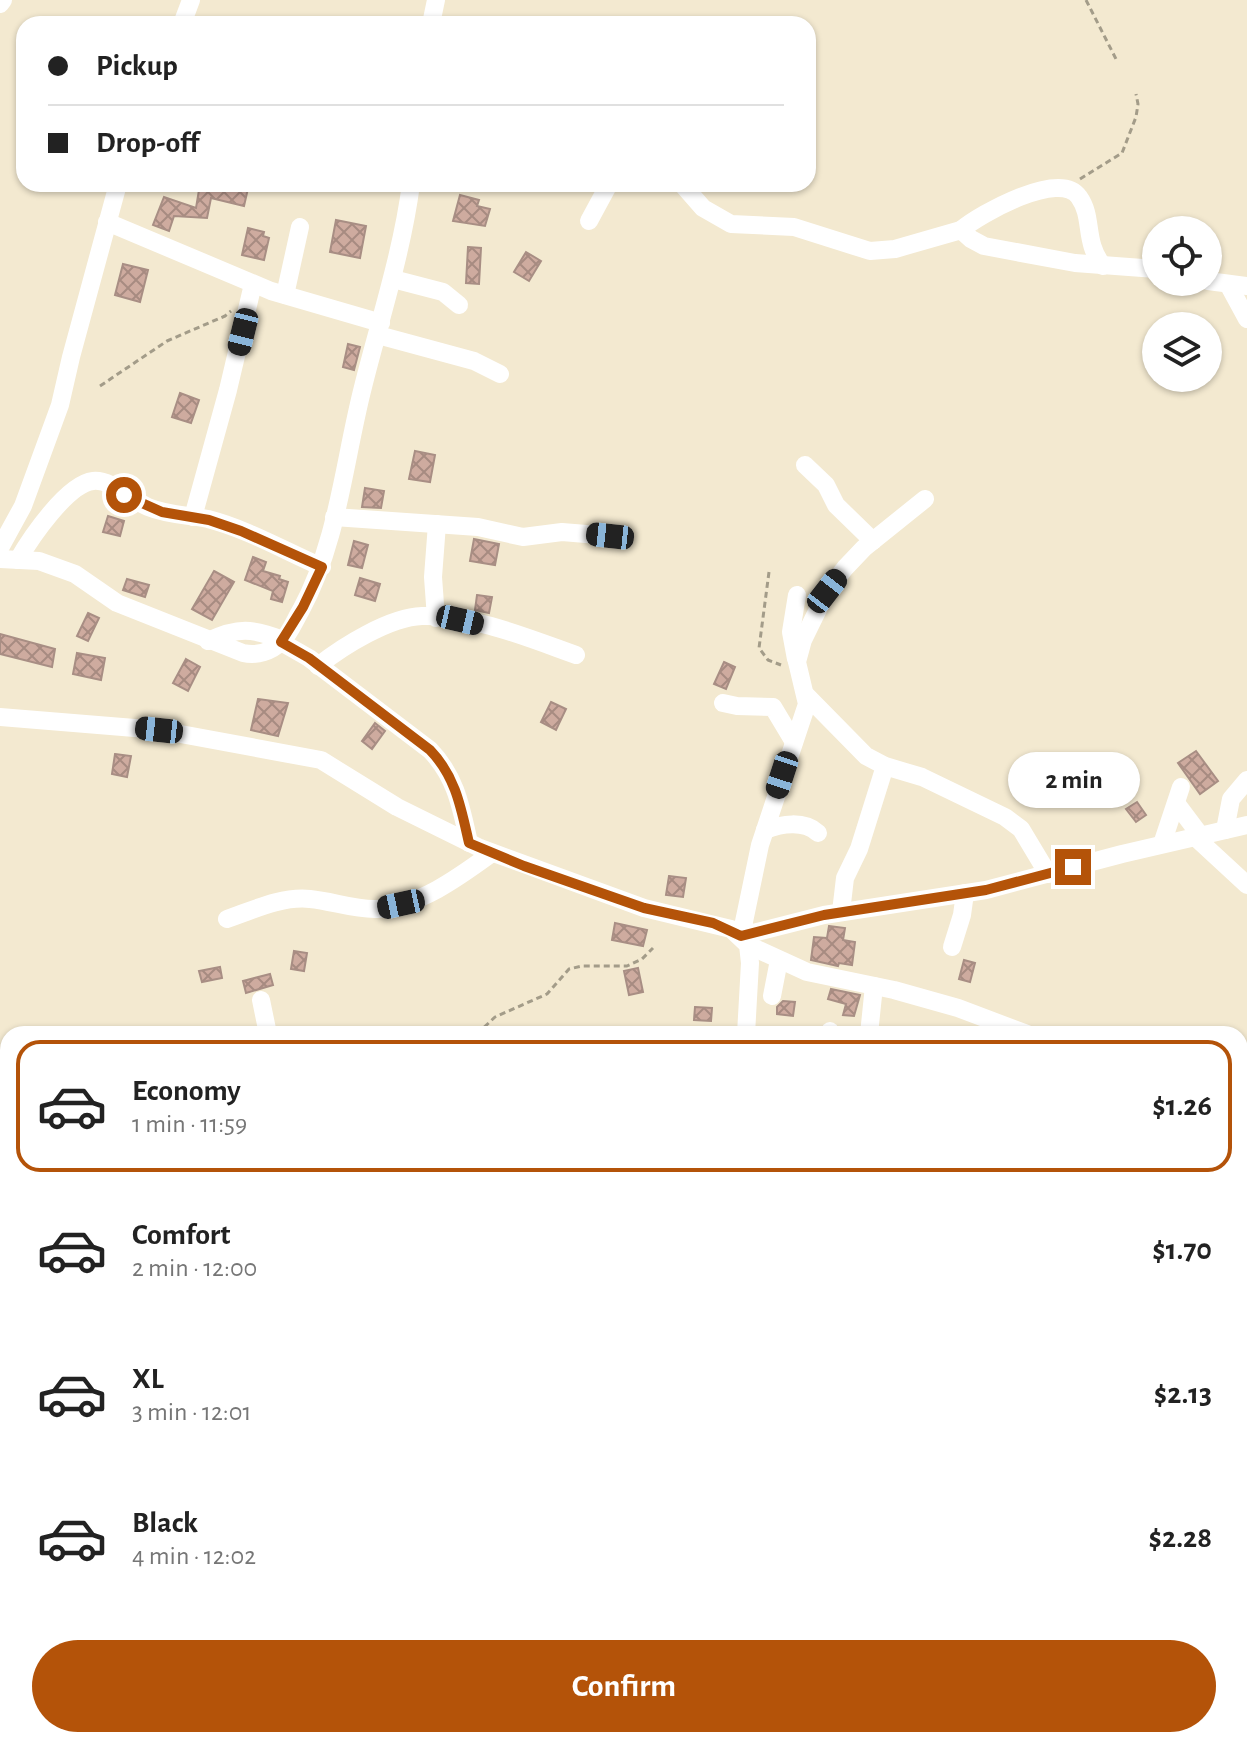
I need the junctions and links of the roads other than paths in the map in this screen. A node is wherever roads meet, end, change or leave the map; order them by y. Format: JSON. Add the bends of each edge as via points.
{"nodes":[{"id":1,"x":116,"y":192,"type":"edge"},
{"id":2,"x":410,"y":192,"type":"edge"},
{"id":3,"x":605,"y":192,"type":"edge"},
{"id":4,"x":689,"y":192,"type":"edge"},
{"id":5,"x":589,"y":221,"type":"dead end"},
{"id":6,"x":107,"y":222,"type":"junction"},
{"id":7,"x":300,"y":227,"type":"dead end"},
{"id":8,"x":961,"y":230,"type":"junction"},
{"id":9,"x":1103,"y":266,"type":"junction"},
{"id":10,"x":1142,"y":268,"type":"edge"},
{"id":11,"x":393,"y":279,"type":"junction"},
{"id":12,"x":1238,"y":285,"type":"edge"},
{"id":13,"x":252,"y":287,"type":"junction"},
{"id":14,"x":285,"y":295,"type":"junction"},
{"id":15,"x":459,"y":305,"type":"dead end"},
{"id":16,"x":1247,"y":319,"type":"edge"},
{"id":17,"x":380,"y":329,"type":"junction"},
{"id":18,"x":500,"y":374,"type":"dead end"},
{"id":19,"x":805,"y":465,"type":"dead end"},
{"id":20,"x":925,"y":499,"type":"dead end"},
{"id":21,"x":193,"y":517,"type":"junction"},
{"id":22,"x":334,"y":517,"type":"junction"},
{"id":23,"x":437,"y":524,"type":"junction"},
{"id":24,"x":610,"y":536,"type":"dead end"},
{"id":25,"x":873,"y":541,"type":"junction"},
{"id":26,"x":0,"y":548,"type":"edge"},
{"id":27,"x":9,"y":559,"type":"edge"},
{"id":28,"x":322,"y":567,"type":"junction"},
{"id":29,"x":797,"y":595,"type":"dead end"},
{"id":30,"x":436,"y":618,"type":"junction"},
{"id":31,"x":282,"y":641,"type":"junction"},
{"id":32,"x":576,"y":655,"type":"dead end"},
{"id":33,"x":318,"y":666,"type":"junction"},
{"id":34,"x":798,"y":667,"type":"junction"},
{"id":35,"x":807,"y":696,"type":"junction"},
{"id":36,"x":723,"y":703,"type":"dead end"},
{"id":37,"x":0,"y":717,"type":"edge"},
{"id":38,"x":794,"y":742,"type":"junction"},
{"id":39,"x":885,"y":766,"type":"junction"},
{"id":40,"x":1247,"y":780,"type":"edge"},
{"id":41,"x":1247,"y":825,"type":"edge"},
{"id":42,"x":765,"y":830,"type":"junction"},
{"id":43,"x":1225,"y":830,"type":"junction"},
{"id":44,"x":818,"y":833,"type":"dead end"},
{"id":45,"x":1197,"y":836,"type":"junction"},
{"id":46,"x":469,"y":843,"type":"junction"},
{"id":47,"x":1162,"y":844,"type":"junction"},
{"id":48,"x":492,"y":853,"type":"junction"},
{"id":49,"x":1048,"y":874,"type":"junction"},
{"id":50,"x":1247,"y":885,"type":"edge"},
{"id":51,"x":965,"y":893,"type":"junction"},
{"id":52,"x":841,"y":912,"type":"junction"},
{"id":53,"x":227,"y":919,"type":"dead end"},
{"id":54,"x":745,"y":941,"type":"junction"},
{"id":55,"x":952,"y":947,"type":"dead end"},
{"id":56,"x":779,"y":960,"type":"junction"},
{"id":57,"x":874,"y":986,"type":"junction"},
{"id":58,"x":772,"y":996,"type":"dead end"},
{"id":59,"x":261,"y":1000,"type":"dead end"},
{"id":60,"x":266,"y":1026,"type":"edge"},
{"id":61,"x":746,"y":1026,"type":"edge"},
{"id":62,"x":870,"y":1026,"type":"edge"},
{"id":63,"x":996,"y":1026,"type":"edge"}],
"edges":[{"from":1,"to":6,"type":"street"},
{"from":2,"to":11,"type":"street"},
{"from":3,"to":5,"type":"street"},
{"from":4,"to":8,"type":"street","via":[[703,208],[731,224],[794,227],[870,251]]},
{"from":6,"to":13,"type":"street"},
{"from":6,"to":26,"type":"street","via":[[60,405],[23,506]]},
{"from":7,"to":14,"type":"street"},
{"from":8,"to":9,"type":"street","via":[[984,246]]},
{"from":8,"to":9,"type":"street","via":[[998,206],[1067,188],[1084,206],[1089,242]]},
{"from":9,"to":10,"type":"street"},
{"from":11,"to":15,"type":"street","via":[[443,292]]},
{"from":11,"to":17,"type":"street"},
{"from":12,"to":16,"type":"street"},
{"from":13,"to":14,"type":"street"},
{"from":13,"to":21,"type":"street"},
{"from":14,"to":17,"type":"street"},
{"from":17,"to":18,"type":"street"},
{"from":17,"to":22,"type":"street"},
{"from":19,"to":25,"type":"street"},
{"from":20,"to":25,"type":"street"},
{"from":21,"to":27,"type":"street","via":[[146,506],[93,481],[56,507]]},
{"from":21,"to":28,"type":"street","via":[[241,531]]},
{"from":22,"to":23,"type":"street"},
{"from":22,"to":28,"type":"street"},
{"from":23,"to":24,"type":"street","via":[[523,537],[562,532]]},
{"from":23,"to":30,"type":"street"},
{"from":25,"to":34,"type":"street","via":[[827,591],[803,640]]},
{"from":27,"to":31,"type":"street","via":[[39,561],[75,574],[117,603],[253,655]]},
{"from":28,"to":31,"type":"street"},
{"from":29,"to":34,"type":"street","via":[[791,632]]},
{"from":30,"to":32,"type":"street","via":[[484,625]]},
{"from":30,"to":33,"type":"street","via":[[422,616],[382,627]]},
{"from":31,"to":33,"type":"street"},
{"from":33,"to":46,"type":"street","via":[[444,764]]},
{"from":34,"to":35,"type":"street"},
{"from":35,"to":38,"type":"street"},
{"from":35,"to":39,"type":"street","via":[[866,756]]},
{"from":36,"to":38,"type":"street","via":[[773,707]]},
{"from":37,"to":46,"type":"street","via":[[159,730],[321,760]]},
{"from":38,"to":42,"type":"street"},
{"from":39,"to":49,"type":"street","via":[[922,777],[1013,823]]},
{"from":39,"to":52,"type":"street","via":[[845,878]]},
{"from":40,"to":43,"type":"street","via":[[1231,799]]},
{"from":41,"to":43,"type":"street"},
{"from":42,"to":44,"type":"street","via":[[780,824]]},
{"from":42,"to":54,"type":"street"},
{"from":43,"to":45,"type":"street"},
{"from":45,"to":47,"type":"street"},
{"from":45,"to":47,"type":"street","via":[[1179,795]]},
{"from":45,"to":50,"type":"street"},
{"from":46,"to":48,"type":"street"},
{"from":47,"to":49,"type":"street"},
{"from":48,"to":53,"type":"street","via":[[450,883],[401,904],[376,909],[288,899]]},
{"from":48,"to":54,"type":"street","via":[[644,908],[713,923]]},
{"from":49,"to":51,"type":"street"},
{"from":51,"to":52,"type":"street"},
{"from":51,"to":55,"type":"street"},
{"from":52,"to":54,"type":"street"},
{"from":54,"to":56,"type":"street"},
{"from":54,"to":61,"type":"street","via":[[750,963]]},
{"from":56,"to":57,"type":"street","via":[[807,972]]},
{"from":56,"to":58,"type":"street"},
{"from":57,"to":62,"type":"street"},
{"from":57,"to":63,"type":"street","via":[[958,1008]]},
{"from":59,"to":60,"type":"street"}]}
